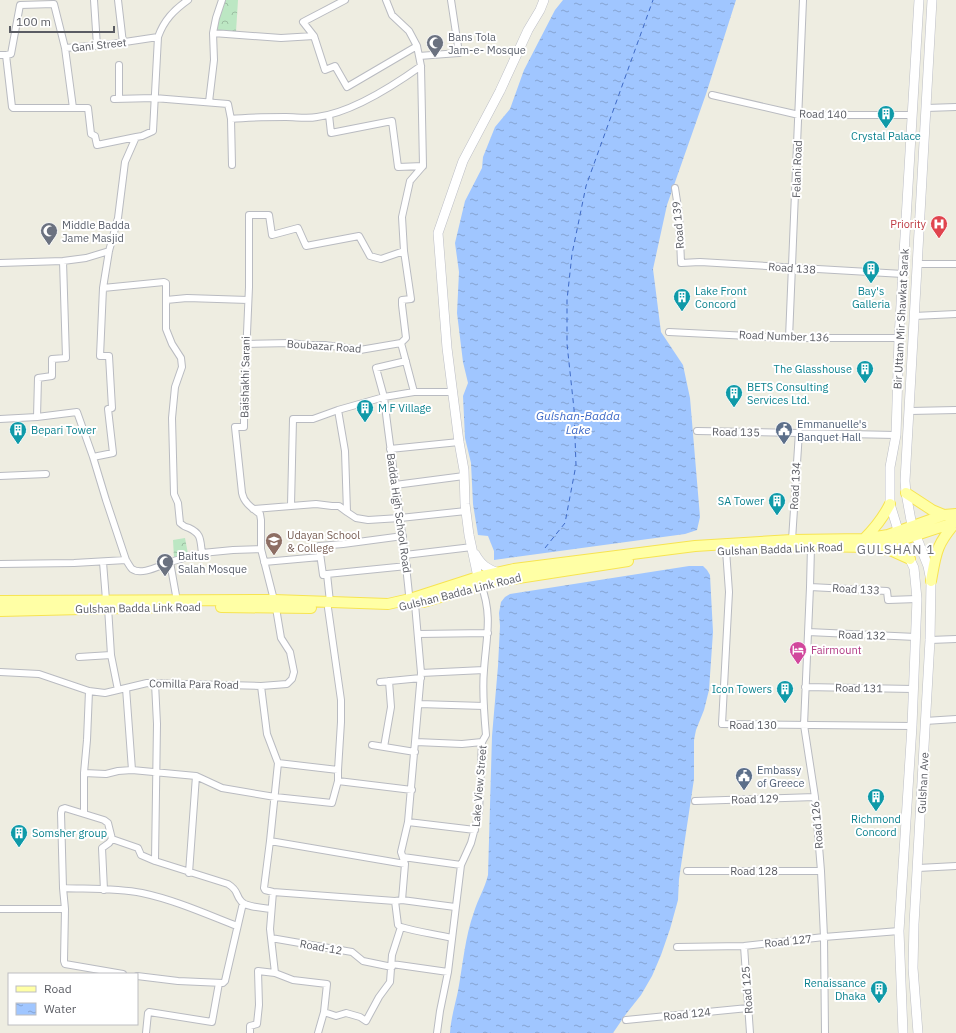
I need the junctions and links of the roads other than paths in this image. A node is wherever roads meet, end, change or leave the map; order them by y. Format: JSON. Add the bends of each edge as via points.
{"nodes":[{"id":1,"x":94,"y":0,"type":"edge"},
{"id":2,"x":118,"y":0,"type":"edge"},
{"id":3,"x":188,"y":0,"type":"edge"},
{"id":4,"x":222,"y":0,"type":"edge"},
{"id":5,"x":345,"y":0,"type":"edge"},
{"id":6,"x":386,"y":0,"type":"edge"},
{"id":7,"x":451,"y":0,"type":"edge"},
{"id":8,"x":544,"y":0,"type":"edge"},
{"id":9,"x":803,"y":0,"type":"edge"},
{"id":10,"x":919,"y":0,"type":"edge"},
{"id":11,"x":932,"y":0,"type":"edge"},
{"id":12,"x":213,"y":33,"type":"junction"},
{"id":13,"x":314,"y":36,"type":"junction"},
{"id":14,"x":158,"y":37,"type":"junction"},
{"id":15,"x":123,"y":43,"type":"junction"},
{"id":16,"x":97,"y":46,"type":"junction"},
{"id":17,"x":417,"y":46,"type":"junction"},
{"id":18,"x":65,"y":48,"type":"junction"},
{"id":19,"x":3,"y":55,"type":"edge"},
{"id":20,"x":419,"y":56,"type":"junction"},
{"id":21,"x":119,"y":65,"type":"dead end"},
{"id":22,"x":421,"y":66,"type":"junction"},
{"id":23,"x":712,"y":95,"type":"dead end"},
{"id":24,"x":154,"y":98,"type":"junction"},
{"id":25,"x":209,"y":102,"type":"junction"},
{"id":26,"x":956,"y":107,"type":"edge"},
{"id":27,"x":73,"y":108,"type":"junction"},
{"id":28,"x":926,"y":108,"type":"junction"},
{"id":29,"x":329,"y":115,"type":"junction"},
{"id":30,"x":800,"y":115,"type":"junction"},
{"id":31,"x":913,"y":115,"type":"junction"},
{"id":32,"x":231,"y":119,"type":"junction"},
{"id":33,"x":136,"y":137,"type":"junction"},
{"id":34,"x":232,"y":165,"type":"dead end"},
{"id":35,"x":423,"y":166,"type":"junction"},
{"id":36,"x":675,"y":188,"type":"dead end"},
{"id":37,"x":109,"y":250,"type":"junction"},
{"id":38,"x":404,"y":251,"type":"junction"},
{"id":39,"x":63,"y":261,"type":"junction"},
{"id":40,"x":0,"y":263,"type":"edge"},
{"id":41,"x":681,"y":263,"type":"joint"},
{"id":42,"x":917,"y":264,"type":"junction"},
{"id":43,"x":956,"y":264,"type":"edge"},
{"id":44,"x":793,"y":268,"type":"junction"},
{"id":45,"x":903,"y":274,"type":"junction"},
{"id":46,"x":103,"y":288,"type":"junction"},
{"id":47,"x":166,"y":300,"type":"junction"},
{"id":48,"x":248,"y":300,"type":"junction"},
{"id":49,"x":956,"y":314,"type":"edge"},
{"id":50,"x":914,"y":316,"type":"junction"},
{"id":51,"x":669,"y":332,"type":"dead end"},
{"id":52,"x":789,"y":338,"type":"junction"},
{"id":53,"x":899,"y":338,"type":"junction"},
{"id":54,"x":402,"y":343,"type":"junction"},
{"id":55,"x":246,"y":344,"type":"junction"},
{"id":56,"x":406,"y":361,"type":"junction"},
{"id":57,"x":414,"y":392,"type":"junction"},
{"id":58,"x":453,"y":392,"type":"junction"},
{"id":59,"x":384,"y":397,"type":"junction"},
{"id":60,"x":338,"y":410,"type":"junction"},
{"id":61,"x":956,"y":410,"type":"edge"},
{"id":62,"x":910,"y":411,"type":"junction"},
{"id":63,"x":37,"y":417,"type":"junction"},
{"id":64,"x":0,"y":419,"type":"edge"},
{"id":65,"x":697,"y":431,"type":"dead end"},
{"id":66,"x":798,"y":432,"type":"junction"},
{"id":67,"x":896,"y":435,"type":"junction"},
{"id":68,"x":459,"y":442,"type":"junction"},
{"id":69,"x":390,"y":449,"type":"junction"},
{"id":70,"x":93,"y":457,"type":"junction"},
{"id":71,"x":46,"y":474,"type":"dead end"},
{"id":72,"x":0,"y":476,"type":"edge"},
{"id":73,"x":464,"y":476,"type":"junction"},
{"id":74,"x":395,"y":485,"type":"junction"},
{"id":75,"x":906,"y":493,"type":"junction"},
{"id":76,"x":890,"y":504,"type":"junction"},
{"id":77,"x":291,"y":505,"type":"junction"},
{"id":78,"x":253,"y":509,"type":"junction"},
{"id":79,"x":466,"y":511,"type":"junction"},
{"id":80,"x":347,"y":512,"type":"junction"},
{"id":81,"x":956,"y":514,"type":"edge"},
{"id":82,"x":944,"y":515,"type":"junction"},
{"id":83,"x":400,"y":518,"type":"junction"},
{"id":84,"x":956,"y":522,"type":"edge"},
{"id":85,"x":914,"y":530,"type":"junction"},
{"id":86,"x":899,"y":535,"type":"junction"},
{"id":87,"x":403,"y":536,"type":"junction"},
{"id":88,"x":792,"y":540,"type":"junction"},
{"id":89,"x":866,"y":543,"type":"junction"},
{"id":90,"x":811,"y":546,"type":"junction"},
{"id":91,"x":261,"y":549,"type":"junction"},
{"id":92,"x":473,"y":549,"type":"junction"},
{"id":93,"x":725,"y":550,"type":"junction"},
{"id":94,"x":202,"y":553,"type":"junction"},
{"id":95,"x":406,"y":555,"type":"junction"},
{"id":96,"x":320,"y":557,"type":"junction"},
{"id":97,"x":910,"y":559,"type":"junction"},
{"id":98,"x":126,"y":560,"type":"junction"},
{"id":99,"x":103,"y":562,"type":"junction"},
{"id":100,"x":170,"y":562,"type":"junction"},
{"id":101,"x":264,"y":562,"type":"junction"},
{"id":102,"x":0,"y":564,"type":"edge"},
{"id":103,"x":407,"y":566,"type":"junction"},
{"id":104,"x":499,"y":573,"type":"junction"},
{"id":105,"x":327,"y":574,"type":"junction"},
{"id":106,"x":480,"y":581,"type":"junction"},
{"id":107,"x":930,"y":581,"type":"junction"},
{"id":108,"x":810,"y":587,"type":"junction"},
{"id":109,"x":917,"y":599,"type":"junction"},
{"id":110,"x":0,"y":600,"type":"edge"},
{"id":111,"x":177,"y":601,"type":"junction"},
{"id":112,"x":412,"y":603,"type":"junction"},
{"id":113,"x":107,"y":604,"type":"junction"},
{"id":114,"x":275,"y":604,"type":"junction"},
{"id":115,"x":329,"y":606,"type":"junction"},
{"id":116,"x":0,"y":611,"type":"edge"},
{"id":117,"x":724,"y":620,"type":"dead end"},
{"id":118,"x":808,"y":632,"type":"junction"},
{"id":119,"x":488,"y":633,"type":"junction"},
{"id":120,"x":418,"y":634,"type":"junction"},
{"id":121,"x":916,"y":637,"type":"junction"},
{"id":122,"x":956,"y":639,"type":"edge"},
{"id":123,"x":930,"y":640,"type":"junction"},
{"id":124,"x":111,"y":655,"type":"junction"},
{"id":125,"x":79,"y":657,"type":"dead end"},
{"id":126,"x":484,"y":670,"type":"junction"},
{"id":127,"x":0,"y":672,"type":"edge"},
{"id":128,"x":421,"y":676,"type":"junction"},
{"id":129,"x":389,"y":681,"type":"junction"},
{"id":130,"x":380,"y":682,"type":"dead end"},
{"id":131,"x":155,"y":683,"type":"junction"},
{"id":132,"x":261,"y":686,"type":"junction"},
{"id":133,"x":805,"y":686,"type":"junction"},
{"id":134,"x":126,"y":688,"type":"junction"},
{"id":135,"x":913,"y":689,"type":"junction"},
{"id":136,"x":118,"y":690,"type":"junction"},
{"id":137,"x":89,"y":691,"type":"junction"},
{"id":138,"x":419,"y":704,"type":"junction"},
{"id":139,"x":484,"y":706,"type":"junction"},
{"id":140,"x":956,"y":719,"type":"edge"},
{"id":141,"x":925,"y":721,"type":"junction"},
{"id":142,"x":804,"y":725,"type":"junction"},
{"id":143,"x":912,"y":726,"type":"junction"},
{"id":144,"x":416,"y":742,"type":"junction"},
{"id":145,"x":482,"y":742,"type":"junction"},
{"id":146,"x":372,"y":745,"type":"dead end"},
{"id":147,"x":384,"y":747,"type":"junction"},
{"id":148,"x":415,"y":752,"type":"junction"},
{"id":149,"x":278,"y":763,"type":"junction"},
{"id":150,"x":132,"y":770,"type":"junction"},
{"id":151,"x":338,"y":770,"type":"junction"},
{"id":152,"x":157,"y":772,"type":"junction"},
{"id":153,"x":84,"y":773,"type":"junction"},
{"id":154,"x":196,"y":776,"type":"junction"},
{"id":155,"x":338,"y":781,"type":"junction"},
{"id":156,"x":412,"y":790,"type":"junction"},
{"id":157,"x":275,"y":797,"type":"junction"},
{"id":158,"x":815,"y":797,"type":"junction"},
{"id":159,"x":695,"y":801,"type":"dead end"},
{"id":160,"x":84,"y":813,"type":"junction"},
{"id":161,"x":408,"y":822,"type":"junction"},
{"id":162,"x":475,"y":830,"type":"junction"},
{"id":163,"x":112,"y":839,"type":"junction"},
{"id":164,"x":270,"y":841,"type":"junction"},
{"id":165,"x":404,"y":860,"type":"junction"},
{"id":166,"x":155,"y":861,"type":"junction"},
{"id":167,"x":461,"y":865,"type":"junction"},
{"id":168,"x":956,"y":866,"type":"edge"},
{"id":169,"x":918,"y":868,"type":"junction"},
{"id":170,"x":687,"y":871,"type":"dead end"},
{"id":171,"x":821,"y":871,"type":"junction"},
{"id":172,"x":189,"y":873,"type":"junction"},
{"id":173,"x":63,"y":888,"type":"junction"},
{"id":174,"x":104,"y":890,"type":"junction"},
{"id":175,"x":273,"y":892,"type":"junction"},
{"id":176,"x":402,"y":900,"type":"junction"},
{"id":177,"x":395,"y":901,"type":"junction"},
{"id":178,"x":243,"y":904,"type":"junction"},
{"id":179,"x":456,"y":907,"type":"junction"},
{"id":180,"x":0,"y":908,"type":"edge"},
{"id":181,"x":65,"y":908,"type":"junction"},
{"id":182,"x":271,"y":909,"type":"junction"},
{"id":183,"x":237,"y":926,"type":"junction"},
{"id":184,"x":402,"y":927,"type":"junction"},
{"id":185,"x":899,"y":931,"type":"junction"},
{"id":186,"x":824,"y":937,"type":"junction"},
{"id":187,"x":271,"y":938,"type":"junction"},
{"id":188,"x":452,"y":938,"type":"junction"},
{"id":189,"x":744,"y":946,"type":"junction"},
{"id":190,"x":677,"y":947,"type":"dead end"},
{"id":191,"x":392,"y":965,"type":"junction"},
{"id":192,"x":448,"y":972,"type":"junction"},
{"id":193,"x":117,"y":973,"type":"edge"},
{"id":194,"x":275,"y":973,"type":"junction"},
{"id":195,"x":138,"y":976,"type":"edge"},
{"id":196,"x":219,"y":983,"type":"junction"},
{"id":197,"x":748,"y":1008,"type":"junction"},
{"id":198,"x":324,"y":1012,"type":"junction"},
{"id":199,"x":626,"y":1020,"type":"dead end"},
{"id":200,"x":146,"y":1033,"type":"edge"},
{"id":201,"x":250,"y":1033,"type":"edge"},
{"id":202,"x":318,"y":1033,"type":"edge"},
{"id":203,"x":437,"y":1033,"type":"edge"},
{"id":204,"x":750,"y":1033,"type":"edge"},
{"id":205,"x":825,"y":1033,"type":"edge"},
{"id":206,"x":903,"y":1033,"type":"edge"},
{"id":207,"x":918,"y":1033,"type":"edge"}],
"edges":[{"from":1,"to":16,"type":"street"},
{"from":2,"to":15,"type":"street"},
{"from":3,"to":14,"type":"street","via":[[171,14]]},
{"from":4,"to":12,"type":"street"},
{"from":5,"to":13,"type":"street","via":[[303,22]]},
{"from":6,"to":17,"type":"street","via":[[392,15],[409,31]]},
{"from":7,"to":20,"type":"street","via":[[459,53]]},
{"from":8,"to":58,"type":"main road","via":[[463,161],[438,233]]},
{"from":9,"to":30,"type":"street","name":"Felani Road"},
{"from":10,"to":31,"type":"main road","name":"Bir Uttam Mir Shawkat Sarak"},
{"from":11,"to":28,"type":"main road","name":"Bir Uttam Mir Shawkat Sarak"},
{"from":12,"to":13,"type":"street","via":[[281,38]]},
{"from":12,"to":25,"type":"street","via":[[214,60]]},
{"from":13,"to":17,"type":"street","via":[[325,70],[335,66],[347,87]]},
{"from":14,"to":15,"type":"street","name":"Gani Street"},
{"from":14,"to":24,"type":"street"},
{"from":15,"to":16,"type":"street","name":"Gani Street"},
{"from":16,"to":18,"type":"street","name":"Gani Street"},
{"from":17,"to":20,"type":"street"},
{"from":18,"to":19,"type":"street","name":"Gani Street","via":[[54,4],[20,5],[11,54]]},
{"from":18,"to":27,"type":"street","name":"Gani Street"},
{"from":19,"to":27,"type":"street","name":"Gani Street","via":[[13,108]]},
{"from":20,"to":22,"type":"street"},
{"from":21,"to":24,"type":"street","via":[[116,99]]},
{"from":22,"to":29,"type":"street","via":[[353,106]]},
{"from":22,"to":35,"type":"street"},
{"from":23,"to":30,"type":"street","name":"Road 140"},
{"from":24,"to":25,"type":"street"},
{"from":24,"to":33,"type":"street","via":[[152,131]]},
{"from":25,"to":32,"type":"street","via":[[228,104]]},
{"from":26,"to":28,"type":"street"},
{"from":27,"to":33,"type":"street","name":"Gani Street","via":[[88,108],[91,134],[95,136],[98,145]]},
{"from":28,"to":42,"type":"main road","name":"Bir Uttam Mir Shawkat Sarak"},
{"from":29,"to":32,"type":"street","via":[[316,118],[252,116]]},
{"from":29,"to":35,"type":"street","via":[[330,133],[392,122],[398,167]]},
{"from":30,"to":31,"type":"street","name":"Road 140"},
{"from":30,"to":44,"type":"street","name":"Felani Road"},
{"from":31,"to":45,"type":"main road","name":"Bir Uttam Mir Shawkat Sarak"},
{"from":32,"to":34,"type":"street"},
{"from":33,"to":37,"type":"street","via":[[125,162],[118,218]]},
{"from":35,"to":38,"type":"street","via":[[410,181],[402,217]]},
{"from":36,"to":41,"type":"street","name":"Road 139"},
{"from":37,"to":39,"type":"street","via":[[86,258]]},
{"from":37,"to":46,"type":"street"},
{"from":38,"to":48,"type":"street","name":"Baishakhi Sarani","via":[[381,259],[370,256],[359,236],[306,246],[298,228],[272,235],[269,215],[249,215]]},
{"from":38,"to":54,"type":"street","via":[[411,299],[402,300],[406,338]]},
{"from":39,"to":40,"type":"street"},
{"from":39,"to":63,"type":"street","via":[[66,358],[52,359],[52,376],[38,378]]},
{"from":41,"to":44,"type":"street","name":"Road 138"},
{"from":42,"to":43,"type":"street"},
{"from":42,"to":45,"type":"main road"},
{"from":42,"to":50,"type":"main road","name":"Bir Uttam Mir Shawkat Sarak"},
{"from":44,"to":45,"type":"street","name":"Road 138"},
{"from":44,"to":52,"type":"street","name":"Felani Road"},
{"from":45,"to":53,"type":"main road","name":"Bir Uttam Mir Shawkat Sarak"},
{"from":46,"to":47,"type":"street","via":[[165,282]]},
{"from":46,"to":70,"type":"street","via":[[100,356],[109,356],[112,408],[108,409],[113,454]]},
{"from":47,"to":48,"type":"street"},
{"from":47,"to":94,"type":"street","via":[[166,329],[182,367],[175,387],[172,418],[174,494],[178,503],[180,523],[200,536]]},
{"from":48,"to":55,"type":"street","name":"Baishakhi Sarani"},
{"from":49,"to":50,"type":"street"},
{"from":50,"to":62,"type":"main road","name":"Bir Uttam Mir Shawkat Sarak"},
{"from":51,"to":52,"type":"street","name":"Road Number 136"},
{"from":52,"to":53,"type":"street","name":"Road Number 136"},
{"from":53,"to":67,"type":"main road","name":"Bir Uttam Mir Shawkat Sarak"},
{"from":54,"to":55,"type":"street","name":"Boubazar Road","via":[[360,350],[325,345]]},
{"from":54,"to":56,"type":"street"},
{"from":55,"to":78,"type":"street","name":"Baishakhi Sarani","via":[[244,427],[235,427],[242,494]]},
{"from":56,"to":57,"type":"street"},
{"from":56,"to":59,"type":"street","name":"Badda High School Road","via":[[376,368]]},
{"from":57,"to":58,"type":"street"},
{"from":57,"to":59,"type":"street"},
{"from":58,"to":68,"type":"main road"},
{"from":59,"to":60,"type":"street"},
{"from":59,"to":69,"type":"street","name":"Badda High School Road"},
{"from":60,"to":77,"type":"street","via":[[313,419],[293,419]]},
{"from":60,"to":80,"type":"street","via":[[345,452]]},
{"from":61,"to":62,"type":"street"},
{"from":62,"to":75,"type":"main road","name":"Bir Uttam Mir Shawkat Sarak"},
{"from":63,"to":64,"type":"street"},
{"from":63,"to":70,"type":"street","via":[[77,412]]},
{"from":65,"to":66,"type":"street","name":"Road 135"},
{"from":66,"to":67,"type":"street","name":"Road 135"},
{"from":66,"to":88,"type":"street","name":"Road 134"},
{"from":67,"to":76,"type":"main road","name":"Bir Uttam Mir Shawkat Sarak","via":[[890,467]]},
{"from":68,"to":69,"type":"street"},
{"from":68,"to":73,"type":"main road"},
{"from":69,"to":74,"type":"street","name":"Badda High School Road"},
{"from":70,"to":98,"type":"street"},
{"from":71,"to":72,"type":"street"},
{"from":73,"to":74,"type":"street"},
{"from":73,"to":79,"type":"main road"},
{"from":74,"to":83,"type":"street","name":"Badda High School Road"},
{"from":75,"to":82,"type":"main road"},
{"from":75,"to":85,"type":"main road","name":"Bir Uttam Mir Shawkat Sarak"},
{"from":76,"to":86,"type":"main road","name":"Bir Uttam Mir Shawkat Sarak"},
{"from":76,"to":89,"type":"main road"},
{"from":77,"to":78,"type":"street"},
{"from":77,"to":80,"type":"street","via":[[339,506]]},
{"from":78,"to":91,"type":"street","name":"Baishakhi Sarani","via":[[260,514]]},
{"from":79,"to":83,"type":"street"},
{"from":79,"to":92,"type":"main road"},
{"from":80,"to":83,"type":"street","via":[[356,518],[368,520]]},
{"from":81,"to":82,"type":"main road"},
{"from":82,"to":85,"type":"main road"},
{"from":83,"to":87,"type":"street","name":"Badda High School Road"},
{"from":84,"to":85,"type":"main road"},
{"from":84,"to":107,"type":"main road","via":[[943,536],[936,550]]},
{"from":85,"to":86,"type":"main road"},
{"from":85,"to":107,"type":"main road","name":"Gulshan Ave","via":[[928,566]]},
{"from":86,"to":89,"type":"main road","via":[[888,535]]},
{"from":86,"to":97,"type":"main road","name":"Gulshan Ave"},
{"from":87,"to":95,"type":"street","name":"Badda High School Road"},
{"from":87,"to":96,"type":"street","via":[[319,546]]},
{"from":88,"to":89,"type":"main road","name":"Gulshan Badda Link Road"},
{"from":88,"to":104,"type":"main road","name":"Gulshan Badda Link Road","via":[[694,546]]},
{"from":89,"to":90,"type":"main road","name":"Gulshan Badda Link Road"},
{"from":89,"to":97,"type":"main road"},
{"from":90,"to":93,"type":"main road","name":"Gulshan Badda Link Road"},
{"from":90,"to":108,"type":"street","name":"Road 126"},
{"from":91,"to":94,"type":"street"},
{"from":91,"to":101,"type":"street"},
{"from":92,"to":95,"type":"street"},
{"from":92,"to":104,"type":"main road","via":[[479,561]]},
{"from":92,"to":106,"type":"main road"},
{"from":93,"to":106,"type":"main road","name":"Gulshan Badda Link Road","via":[[696,551]]},
{"from":93,"to":117,"type":"street"},
{"from":93,"to":142,"type":"street","name":"Road 130","via":[[729,592],[722,724]]},
{"from":94,"to":100,"type":"street"},
{"from":95,"to":103,"type":"street","name":"Badda High School Road"},
{"from":96,"to":101,"type":"street"},
{"from":96,"to":105,"type":"street","via":[[322,575]]},
{"from":97,"to":109,"type":"main road","name":"Gulshan Ave","via":[[915,574]]},
{"from":98,"to":99,"type":"street"},
{"from":98,"to":100,"type":"street","via":[[132,569],[138,571],[147,571]]},
{"from":99,"to":102,"type":"street"},
{"from":99,"to":113,"type":"street"},
{"from":100,"to":111,"type":"street"},
{"from":101,"to":114,"type":"street"},
{"from":103,"to":105,"type":"street"},
{"from":103,"to":112,"type":"street","name":"Badda High School Road"},
{"from":104,"to":106,"type":"main road","name":"Gulshan Badda Link Road"},
{"from":105,"to":115,"type":"street"},
{"from":106,"to":112,"type":"main road","name":"Gulshan Badda Link Road"},
{"from":106,"to":119,"type":"street","name":"Lake View Street","via":[[486,598]]},
{"from":107,"to":123,"type":"main road","name":"Gulshan Ave"},
{"from":108,"to":109,"type":"street","name":"Road 133","via":[[887,591],[888,600]]},
{"from":108,"to":118,"type":"street","name":"Road 126"},
{"from":109,"to":121,"type":"main road","name":"Gulshan Ave"},
{"from":110,"to":113,"type":"main road","name":"Gulshan Badda Link Road"},
{"from":111,"to":113,"type":"main road","name":"Gulshan Badda Link Road"},
{"from":111,"to":114,"type":"main road","name":"Gulshan Badda Link Road"},
{"from":112,"to":115,"type":"main road","name":"Gulshan Badda Link Road"},
{"from":112,"to":120,"type":"street","name":"Badda High School Road"},
{"from":113,"to":114,"type":"main road","name":"Gulshan Badda Link Road"},
{"from":113,"to":116,"type":"main road","name":"Gulshan Badda Link Road"},
{"from":113,"to":124,"type":"street"},
{"from":114,"to":115,"type":"main road","name":"Gulshan Badda Link Road"},
{"from":114,"to":132,"type":"street","name":"Comilla Para Road","via":[[281,638],[290,652],[294,672],[287,684]]},
{"from":115,"to":151,"type":"street","via":[[341,700]]},
{"from":118,"to":121,"type":"street","name":"Road 132"},
{"from":118,"to":133,"type":"street","name":"Road 126"},
{"from":119,"to":120,"type":"street"},
{"from":119,"to":126,"type":"street","name":"Lake View Street"},
{"from":120,"to":128,"type":"street","name":"Badda High School Road"},
{"from":121,"to":135,"type":"main road","name":"Gulshan Ave"},
{"from":122,"to":123,"type":"street"},
{"from":123,"to":141,"type":"main road","name":"Gulshan Ave"},
{"from":124,"to":125,"type":"street"},
{"from":124,"to":136,"type":"street"},
{"from":126,"to":128,"type":"street"},
{"from":126,"to":139,"type":"street","name":"Lake View Street"},
{"from":127,"to":137,"type":"street","name":"Comilla Para Road","via":[[39,674]]},
{"from":128,"to":129,"type":"street"},
{"from":128,"to":138,"type":"street","name":"Badda High School Road"},
{"from":129,"to":130,"type":"street"},
{"from":129,"to":147,"type":"street","via":[[391,707]]},
{"from":131,"to":132,"type":"street","name":"Comilla Para Road"},
{"from":131,"to":134,"type":"street","name":"Comilla Para Road"},
{"from":131,"to":152,"type":"street"},
{"from":132,"to":149,"type":"street","via":[[267,734]]},
{"from":133,"to":135,"type":"street","name":"Road 131"},
{"from":133,"to":142,"type":"street","name":"Road 126"},
{"from":134,"to":136,"type":"street","name":"Comilla Para Road"},
{"from":134,"to":150,"type":"street"},
{"from":135,"to":143,"type":"main road","name":"Gulshan Ave"},
{"from":136,"to":137,"type":"street","name":"Comilla Para Road","via":[[105,693]]},
{"from":137,"to":153,"type":"street"},
{"from":138,"to":139,"type":"street"},
{"from":138,"to":144,"type":"street","name":"Badda High School Road"},
{"from":139,"to":145,"type":"street","name":"Lake View Street","via":[[486,735]]},
{"from":140,"to":141,"type":"street"},
{"from":141,"to":169,"type":"main road","name":"Gulshan Ave"},
{"from":142,"to":143,"type":"street","name":"Road 130"},
{"from":142,"to":158,"type":"street","name":"Road 126"},
{"from":143,"to":185,"type":"main road","name":"Gulshan Ave"},
{"from":144,"to":145,"type":"street"},
{"from":144,"to":148,"type":"street","name":"Badda High School Road"},
{"from":145,"to":162,"type":"street","name":"Lake View Street","via":[[479,813]]},
{"from":146,"to":147,"type":"street"},
{"from":147,"to":148,"type":"street"},
{"from":148,"to":156,"type":"street","name":"Badda High School Road"},
{"from":149,"to":151,"type":"street"},
{"from":149,"to":157,"type":"street"},
{"from":150,"to":152,"type":"street"},
{"from":150,"to":153,"type":"street","via":[[106,774]]},
{"from":151,"to":155,"type":"street"},
{"from":152,"to":154,"type":"street"},
{"from":152,"to":166,"type":"street"},
{"from":153,"to":160,"type":"street"},
{"from":154,"to":157,"type":"street","via":[[222,788]]},
{"from":154,"to":172,"type":"street"},
{"from":155,"to":156,"type":"street"},
{"from":155,"to":157,"type":"street","via":[[332,803]]},
{"from":156,"to":161,"type":"street","name":"Badda High School Road"},
{"from":157,"to":164,"type":"street"},
{"from":158,"to":159,"type":"street","name":"Road 129"},
{"from":158,"to":171,"type":"street","name":"Road 126"},
{"from":160,"to":163,"type":"street","via":[[108,823]]},
{"from":160,"to":173,"type":"street","via":[[62,809]]},
{"from":161,"to":162,"type":"street"},
{"from":161,"to":165,"type":"street","name":"Badda High School Road","via":[[401,852]]},
{"from":162,"to":167,"type":"street","name":"Lake View Street"},
{"from":163,"to":166,"type":"street","via":[[138,848],[141,855]]},
{"from":163,"to":174,"type":"street","via":[[102,848]]},
{"from":164,"to":165,"type":"street"},
{"from":164,"to":175,"type":"street","via":[[263,886],[265,890]]},
{"from":165,"to":167,"type":"street"},
{"from":165,"to":176,"type":"street","name":"Badda High School Road"},
{"from":166,"to":172,"type":"street"},
{"from":167,"to":179,"type":"street","name":"Lake View Street"},
{"from":168,"to":169,"type":"street"},
{"from":169,"to":207,"type":"main road","name":"Gulshan Ave","via":[[913,968]]},
{"from":170,"to":171,"type":"street","name":"Road 128"},
{"from":171,"to":186,"type":"street","name":"Road 126"},
{"from":172,"to":178,"type":"street","via":[[228,884],[234,888]]},
{"from":173,"to":174,"type":"street"},
{"from":173,"to":181,"type":"street"},
{"from":174,"to":183,"type":"street","via":[[141,893],[168,900]]},
{"from":175,"to":177,"type":"street"},
{"from":175,"to":182,"type":"street"},
{"from":176,"to":177,"type":"street"},
{"from":176,"to":179,"type":"street"},
{"from":177,"to":184,"type":"street","via":[[398,925]]},
{"from":178,"to":182,"type":"street"},
{"from":178,"to":183,"type":"street"},
{"from":179,"to":188,"type":"street","name":"Lake View Street"},
{"from":180,"to":181,"type":"street"},
{"from":181,"to":193,"type":"street","via":[[65,964]]},
{"from":182,"to":187,"type":"street"},
{"from":183,"to":196,"type":"street","via":[[225,981]]},
{"from":184,"to":188,"type":"street"},
{"from":184,"to":191,"type":"street","via":[[392,954]]},
{"from":185,"to":186,"type":"street","name":"Road 127"},
{"from":185,"to":206,"type":"main road","name":"Gulshan Ave"},
{"from":186,"to":189,"type":"street","name":"Road 127"},
{"from":186,"to":205,"type":"street","name":"Road 126"},
{"from":187,"to":191,"type":"street","name":"Road-12","via":[[352,952],[363,961]]},
{"from":187,"to":194,"type":"street"},
{"from":188,"to":192,"type":"street","name":"Lake View Street"},
{"from":189,"to":190,"type":"street","name":"Road 127"},
{"from":189,"to":197,"type":"street","name":"Road 125"},
{"from":191,"to":192,"type":"street","name":"Road-12"},
{"from":191,"to":198,"type":"street","via":[[390,982],[366,1022],[360,1017],[346,1013],[336,1016]]},
{"from":192,"to":203,"type":"street","name":"Lake View Street"},
{"from":194,"to":198,"type":"street","via":[[293,980],[327,984]]},
{"from":194,"to":201,"type":"street","via":[[258,971],[259,1005],[256,1024],[250,1026]]},
{"from":195,"to":196,"type":"street"},
{"from":196,"to":200,"type":"street","via":[[212,1022],[150,1012]]},
{"from":197,"to":199,"type":"street","name":"Road 124"},
{"from":197,"to":204,"type":"street","name":"Road 125"},
{"from":198,"to":202,"type":"street"}]}
